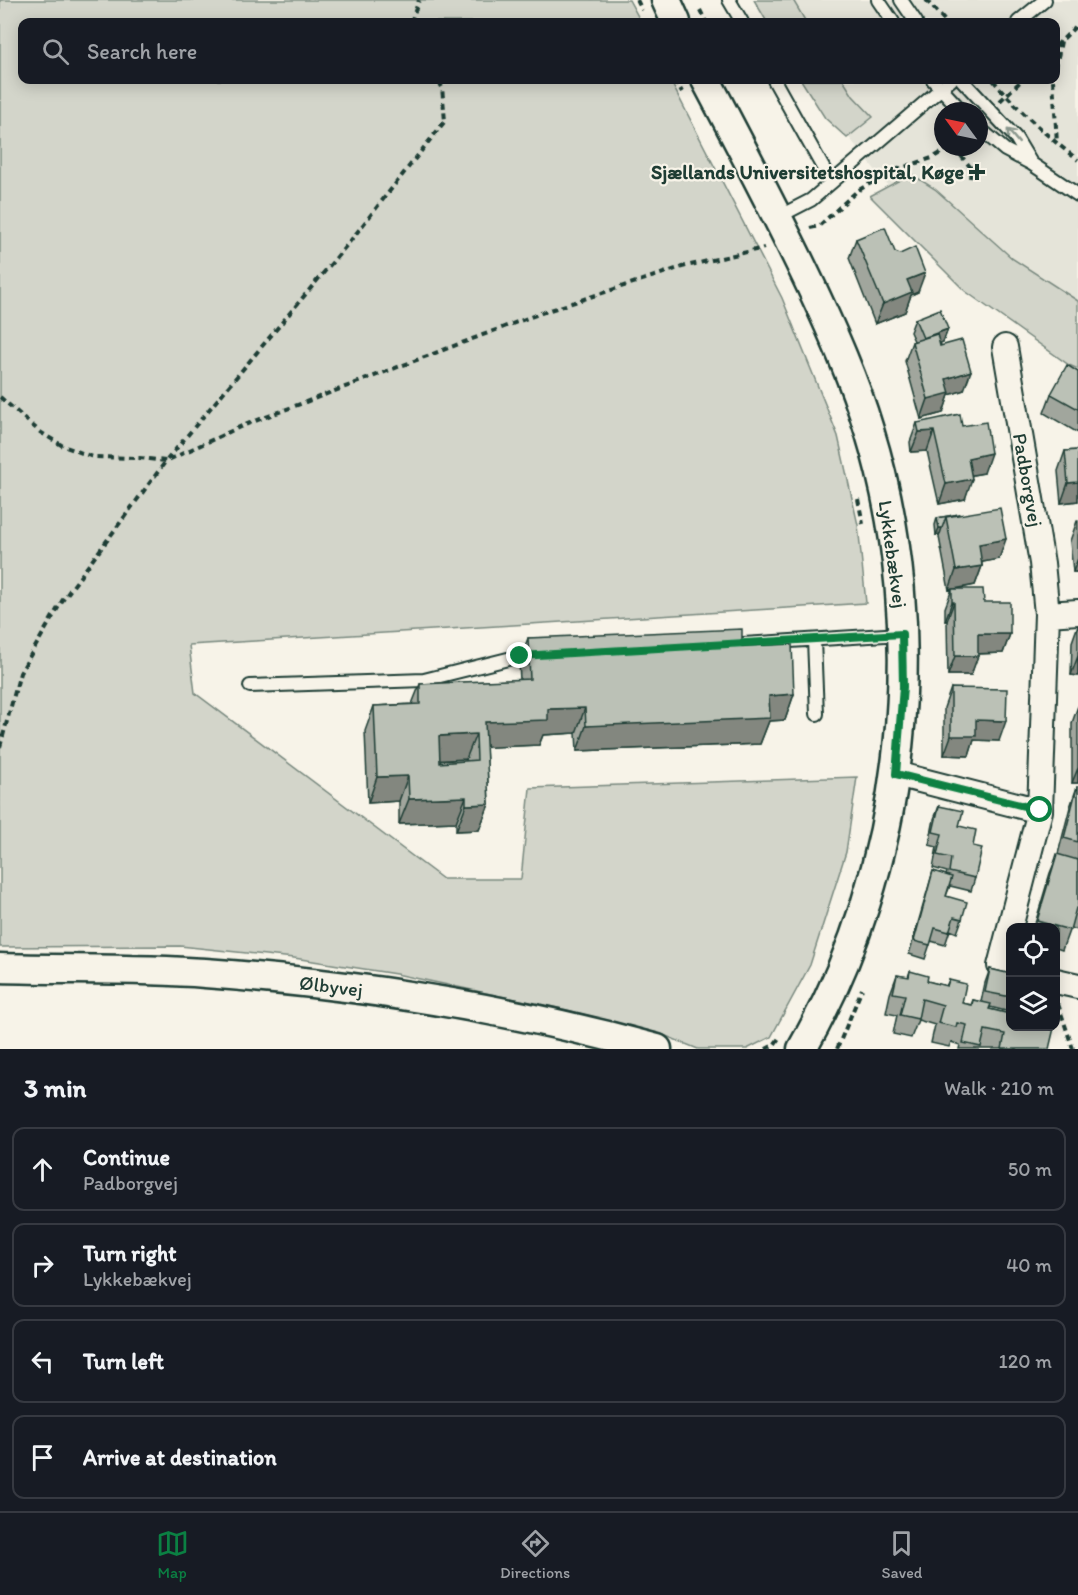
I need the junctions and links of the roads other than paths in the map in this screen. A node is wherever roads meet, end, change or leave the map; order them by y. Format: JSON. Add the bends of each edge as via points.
{"nodes":[{"id":1,"x":666,"y":0,"type":"edge"},
{"id":2,"x":729,"y":0,"type":"edge"},
{"id":3,"x":878,"y":0,"type":"edge"},
{"id":4,"x":901,"y":0,"type":"edge"},
{"id":5,"x":1045,"y":0,"type":"edge"},
{"id":6,"x":674,"y":18,"type":"edge"},
{"id":7,"x":740,"y":18,"type":"edge"},
{"id":8,"x":890,"y":18,"type":"edge"},
{"id":9,"x":913,"y":18,"type":"edge"},
{"id":10,"x":1023,"y":18,"type":"edge"},
{"id":11,"x":776,"y":84,"type":"edge"},
{"id":12,"x":936,"y":84,"type":"edge"},
{"id":13,"x":966,"y":84,"type":"edge"},
{"id":14,"x":696,"y":89,"type":"edge"},
{"id":15,"x":953,"y":102,"type":"edge"},
{"id":16,"x":988,"y":136,"type":"edge"},
{"id":17,"x":1032,"y":164,"type":"junction"},
{"id":18,"x":831,"y":182,"type":"junction"},
{"id":19,"x":1078,"y":195,"type":"edge"},
{"id":20,"x":772,"y":234,"type":"junction"},
{"id":21,"x":1005,"y":347,"type":"dead end"},
{"id":22,"x":1078,"y":612,"type":"edge"},
{"id":23,"x":1047,"y":614,"type":"junction"},
{"id":24,"x":902,"y":634,"type":"junction"},
{"id":25,"x":813,"y":640,"type":"junction"},
{"id":26,"x":720,"y":645,"type":"edge"},
{"id":27,"x":544,"y":655,"type":"edge"},
{"id":28,"x":250,"y":686,"type":"dead end"},
{"id":29,"x":817,"y":714,"type":"dead end"},
{"id":30,"x":896,"y":774,"type":"junction"},
{"id":31,"x":1040,"y":810,"type":"junction"},
{"id":32,"x":1011,"y":923,"type":"edge"},
{"id":33,"x":1006,"y":943,"type":"edge"},
{"id":34,"x":0,"y":968,"type":"edge"},
{"id":35,"x":1006,"y":968,"type":"edge"},
{"id":36,"x":791,"y":1043,"type":"edge"},
{"id":37,"x":657,"y":1049,"type":"edge"}],
"edges":[{"from":1,"to":6,"type":"street"},
{"from":2,"to":7,"type":"lane"},
{"from":3,"to":8,"type":"lane"},
{"from":4,"to":9,"type":"lane"},
{"from":5,"to":10,"type":"lane"},
{"from":11,"to":18,"type":"lane"},
{"from":12,"to":15,"type":"lane"},
{"from":12,"to":18,"type":"lane"},
{"from":17,"to":13,"type":"lane","one_way":true,"via":[[1016,138]]},
{"from":14,"to":20,"type":"street","name":"Lykkebækvej"},
{"from":16,"to":17,"type":"lane"},
{"from":17,"to":19,"type":"lane"},
{"from":18,"to":20,"type":"lane"},
{"from":20,"to":24,"type":"street","name":"Lykkebækvej","via":[[840,349],[870,430],[890,515]]},
{"from":21,"to":23,"type":"street","name":"Padborgvej"},
{"from":22,"to":23,"type":"street"},
{"from":23,"to":31,"type":"street","name":"Padborgvej"},
{"from":24,"to":25,"type":"lane"},
{"from":24,"to":30,"type":"street","name":"Lykkebækvej","via":[[903,687]]},
{"from":25,"to":26,"type":"lane"},
{"from":25,"to":29,"type":"lane"},
{"from":27,"to":28,"type":"lane","via":[[520,656],[424,680]]},
{"from":30,"to":31,"type":"street"},
{"from":30,"to":36,"type":"street","name":"Lykkebækvej","via":[[879,860],[852,944],[816,1025]]},
{"from":31,"to":32,"type":"street","name":"Padborgvej"},
{"from":33,"to":35,"type":"street","name":"Padborgvej","via":[[1000,966]]},
{"from":34,"to":37,"type":"street","name":"Ølbyvej","via":[[202,973],[325,984],[452,1003]]}]}
